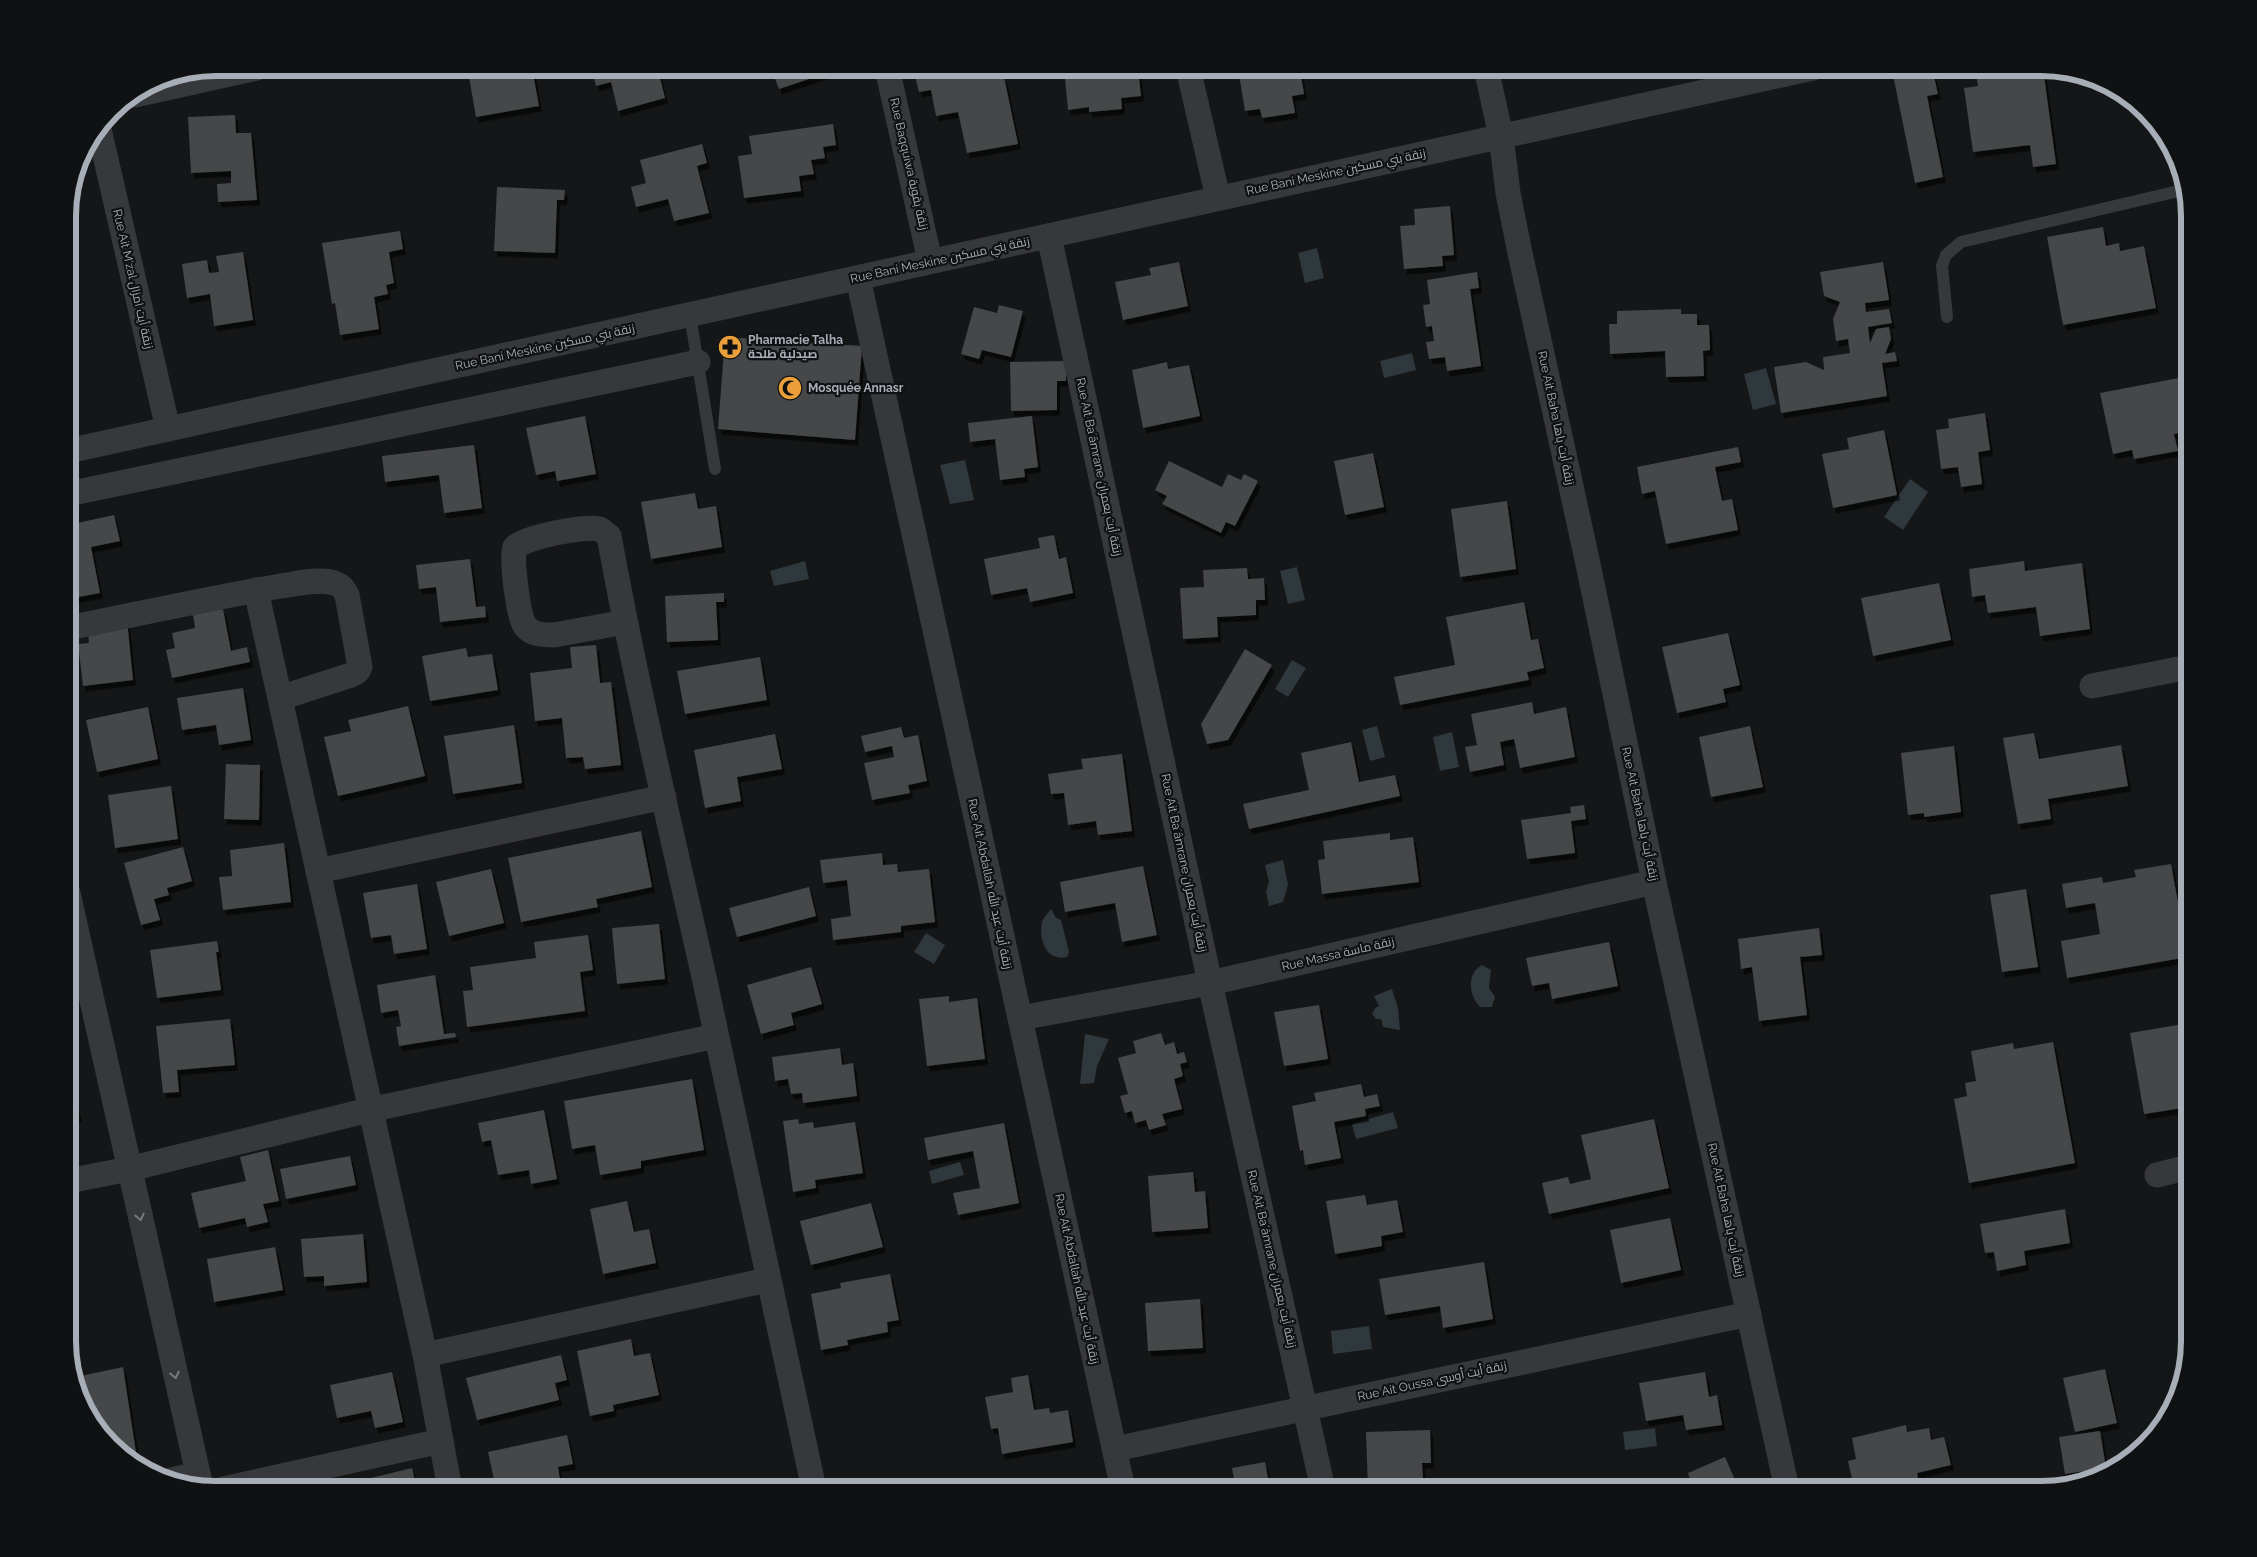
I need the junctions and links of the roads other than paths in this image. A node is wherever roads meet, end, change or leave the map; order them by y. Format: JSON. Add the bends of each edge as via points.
{"nodes":[{"id":1,"x":221,"y":76,"type":"edge"},
{"id":2,"x":889,"y":76,"type":"edge"},
{"id":3,"x":1190,"y":76,"type":"edge"},
{"id":4,"x":1488,"y":76,"type":"edge"},
{"id":5,"x":1771,"y":76,"type":"edge"},
{"id":6,"x":157,"y":90,"type":"edge"},
{"id":7,"x":1501,"y":136,"type":"junction"},
{"id":8,"x":100,"y":139,"type":"edge"},
{"id":9,"x":2178,"y":191,"type":"edge"},
{"id":10,"x":1218,"y":198,"type":"junction"},
{"id":11,"x":1049,"y":236,"type":"junction"},
{"id":12,"x":930,"y":261,"type":"junction"},
{"id":13,"x":858,"y":278,"type":"junction"},
{"id":14,"x":690,"y":315,"type":"junction"},
{"id":15,"x":1947,"y":318,"type":"dead end"},
{"id":16,"x":698,"y":362,"type":"junction"},
{"id":17,"x":168,"y":429,"type":"junction"},
{"id":18,"x":77,"y":449,"type":"edge"},
{"id":19,"x":715,"y":469,"type":"dead end"},
{"id":20,"x":77,"y":492,"type":"edge"},
{"id":21,"x":256,"y":590,"type":"junction"},
{"id":22,"x":625,"y":622,"type":"junction"},
{"id":23,"x":77,"y":626,"type":"edge"},
{"id":24,"x":2181,"y":668,"type":"edge"},
{"id":25,"x":2092,"y":686,"type":"dead end"},
{"id":26,"x":280,"y":698,"type":"junction"},
{"id":27,"x":664,"y":797,"type":"junction"},
{"id":28,"x":318,"y":871,"type":"junction"},
{"id":29,"x":1654,"y":882,"type":"junction"},
{"id":30,"x":77,"y":934,"type":"edge"},
{"id":31,"x":1210,"y":983,"type":"junction"},
{"id":32,"x":1020,"y":1018,"type":"junction"},
{"id":33,"x":716,"y":1036,"type":"junction"},
{"id":34,"x":369,"y":1110,"type":"junction"},
{"id":35,"x":129,"y":1169,"type":"junction"},
{"id":36,"x":2181,"y":1169,"type":"edge"},
{"id":37,"x":2157,"y":1175,"type":"dead end"},
{"id":38,"x":77,"y":1179,"type":"edge"},
{"id":39,"x":767,"y":1280,"type":"junction"},
{"id":40,"x":1749,"y":1314,"type":"junction"},
{"id":41,"x":425,"y":1355,"type":"junction"},
{"id":42,"x":1306,"y":1407,"type":"junction"},
{"id":43,"x":440,"y":1441,"type":"junction"},
{"id":44,"x":1115,"y":1449,"type":"junction"},
{"id":45,"x":199,"y":1480,"type":"edge"},
{"id":46,"x":263,"y":1481,"type":"edge"},
{"id":47,"x":448,"y":1481,"type":"edge"},
{"id":48,"x":812,"y":1481,"type":"edge"},
{"id":49,"x":1120,"y":1481,"type":"edge"},
{"id":50,"x":1322,"y":1481,"type":"edge"},
{"id":51,"x":1785,"y":1481,"type":"edge"}],
"edges":[{"from":1,"to":6,"type":"street"},
{"from":2,"to":12,"type":"street","name":"Rue Baqquiwa زنقة بقوية"},
{"from":3,"to":10,"type":"street"},
{"from":4,"to":7,"type":"street"},
{"from":5,"to":7,"type":"street","name":"Rue Bani Meskine زنقة بني مسكين"},
{"from":7,"to":10,"type":"street","name":"Rue Bani Meskine زنقة بني مسكين"},
{"from":7,"to":29,"type":"street","name":"Rue Ait Baha زنقة أيت باها","via":[[1520,253]]},
{"from":8,"to":17,"type":"street","name":"Rue Ait M'zal زنقة أيت امزال"},
{"from":9,"to":15,"type":"lane","via":[[1961,242],[1946,255],[1942,266]]},
{"from":10,"to":11,"type":"street","name":"Rue Bani Meskine زنقة بني مسكين"},
{"from":11,"to":12,"type":"street","name":"Rue Bani Meskine زنقة بني مسكين"},
{"from":11,"to":31,"type":"street","name":"Rue Ait Ba´âmrane زنقة أيت بعمران"},
{"from":12,"to":13,"type":"street","name":"Rue Bani Meskine زنقة بني مسكين"},
{"from":13,"to":14,"type":"street","name":"Rue Bani Meskine زنقة بني مسكين"},
{"from":13,"to":32,"type":"street","name":"Rue Ait Abdallah زنقة أيت عبد الله"},
{"from":14,"to":16,"type":"lane"},
{"from":14,"to":17,"type":"street","name":"Rue Bani Meskine زنقة بني مسكين"},
{"from":16,"to":19,"type":"lane"},
{"from":16,"to":20,"type":"street"},
{"from":17,"to":18,"type":"street","name":"Rue Bani Meskine زنقة بني مسكين"},
{"from":21,"to":23,"type":"street"},
{"from":21,"to":26,"type":"street"},
{"from":21,"to":26,"type":"street","via":[[324,582],[337,583],[347,595],[360,660],[357,672]]},
{"from":22,"to":22,"type":"street","via":[[606,531],[587,528],[525,540],[515,547],[513,559],[522,617],[530,630],[554,635]]},
{"from":22,"to":27,"type":"street"},
{"from":24,"to":25,"type":"street"},
{"from":26,"to":28,"type":"street"},
{"from":27,"to":28,"type":"street"},
{"from":27,"to":33,"type":"street"},
{"from":28,"to":34,"type":"street"},
{"from":29,"to":31,"type":"street","name":"Rue Massa زنقة ماسة"},
{"from":29,"to":40,"type":"street","name":"Rue Ait Baha زنقة أيت باها"},
{"from":30,"to":35,"type":"street"},
{"from":31,"to":32,"type":"street","name":"Rue Massa زنقة ماسة"},
{"from":31,"to":42,"type":"street","name":"Rue Ait Ba´âmrane زنقة أيت بعمران"},
{"from":32,"to":44,"type":"street","name":"Rue Ait Abdallah زنقة أيت عبد الله"},
{"from":33,"to":34,"type":"street"},
{"from":33,"to":39,"type":"street"},
{"from":34,"to":35,"type":"street"},
{"from":34,"to":41,"type":"street"},
{"from":35,"to":38,"type":"street"},
{"from":35,"to":45,"type":"street","one_way":true},
{"from":36,"to":37,"type":"street"},
{"from":39,"to":41,"type":"street"},
{"from":39,"to":48,"type":"street"},
{"from":40,"to":42,"type":"street","name":"Rue Ait Oussa زنقة أيت أوسى"},
{"from":40,"to":51,"type":"street","name":"Rue Ait Baha زنقة أيت باها"},
{"from":41,"to":43,"type":"street"},
{"from":42,"to":44,"type":"street","name":"Rue Ait Oussa زنقة أيت أوسى"},
{"from":42,"to":50,"type":"street","name":"Rue Ait Ba´âmrane زنقة أيت بعمران"},
{"from":43,"to":46,"type":"street"},
{"from":43,"to":47,"type":"street"},
{"from":44,"to":49,"type":"street","name":"Rue Ait Abdallah زنقة أيت عبد الله"}]}
